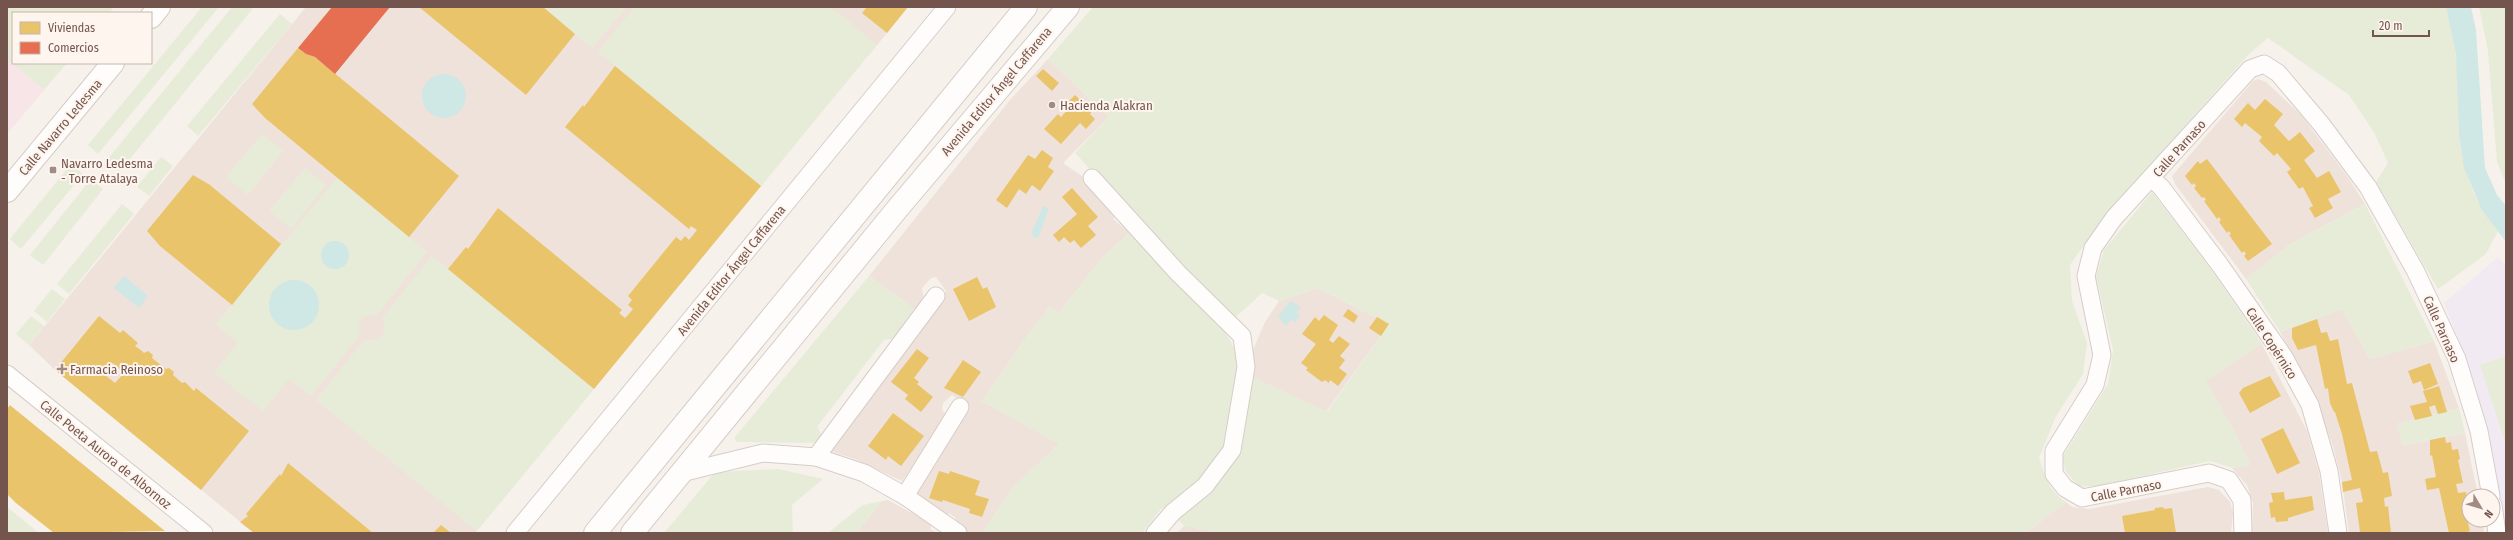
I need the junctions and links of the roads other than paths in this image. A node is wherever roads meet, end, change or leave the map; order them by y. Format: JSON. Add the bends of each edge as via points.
{"nodes":[{"id":1,"x":159,"y":7,"type":"edge"},
{"id":2,"x":947,"y":7,"type":"edge"},
{"id":3,"x":1026,"y":7,"type":"edge"},
{"id":4,"x":1068,"y":7,"type":"edge"},
{"id":5,"x":152,"y":16,"type":"edge"},
{"id":6,"x":112,"y":64,"type":"edge"},
{"id":7,"x":1092,"y":178,"type":"dead end"},
{"id":8,"x":2151,"y":178,"type":"junction"},
{"id":9,"x":7,"y":191,"type":"edge"},
{"id":10,"x":936,"y":296,"type":"dead end"},
{"id":11,"x":7,"y":374,"type":"edge"},
{"id":12,"x":960,"y":407,"type":"dead end"},
{"id":13,"x":816,"y":457,"type":"junction"},
{"id":14,"x":682,"y":473,"type":"junction"},
{"id":15,"x":2490,"y":488,"type":"edge"},
{"id":16,"x":905,"y":496,"type":"junction"},
{"id":17,"x":204,"y":533,"type":"edge"},
{"id":18,"x":515,"y":533,"type":"edge"},
{"id":19,"x":595,"y":533,"type":"edge"},
{"id":20,"x":632,"y":533,"type":"edge"},
{"id":21,"x":958,"y":533,"type":"edge"},
{"id":22,"x":1155,"y":533,"type":"edge"},
{"id":23,"x":2243,"y":533,"type":"edge"},
{"id":24,"x":2338,"y":533,"type":"edge"}],
"edges":[{"from":1,"to":5,"type":"main road"},
{"from":2,"to":18,"type":"street","name":"Avenida Editor Ángel Caffarena"},
{"from":3,"to":19,"type":"main road"},
{"from":4,"to":14,"type":"main road","name":"Avenida Editor Ángel Caffarena","via":[[898,208]]},
{"from":6,"to":9,"type":"main road","name":"Calle Navarro Ledesma"},
{"from":7,"to":22,"type":"street","via":[[1178,273],[1242,336],[1246,367],[1232,450],[1205,486],[1173,512]]},
{"from":8,"to":15,"type":"street","name":"Calle Parnaso","via":[[2250,69],[2264,64],[2278,73],[2322,125],[2368,186],[2415,270],[2456,359],[2479,431]]},
{"from":8,"to":23,"type":"street","name":"Calle Parnaso","via":[[2114,218],[2094,248],[2086,276],[2102,355],[2095,385],[2054,451],[2054,474],[2065,488],[2082,498],[2209,474],[2229,480],[2242,500]]},
{"from":8,"to":24,"type":"street","name":"Calle Copérnico","via":[[2161,187],[2220,265],[2284,357],[2310,406],[2329,471]]},
{"from":10,"to":13,"type":"street"},
{"from":11,"to":17,"type":"street","name":"Calle Poeta Aurora de Albornoz"},
{"from":12,"to":16,"type":"street"},
{"from":13,"to":14,"type":"street","via":[[763,453]]},
{"from":13,"to":16,"type":"street","via":[[864,473]]},
{"from":14,"to":20,"type":"main road","name":"Avenida Editor Ángel Caffarena"},
{"from":16,"to":21,"type":"street"}]}
